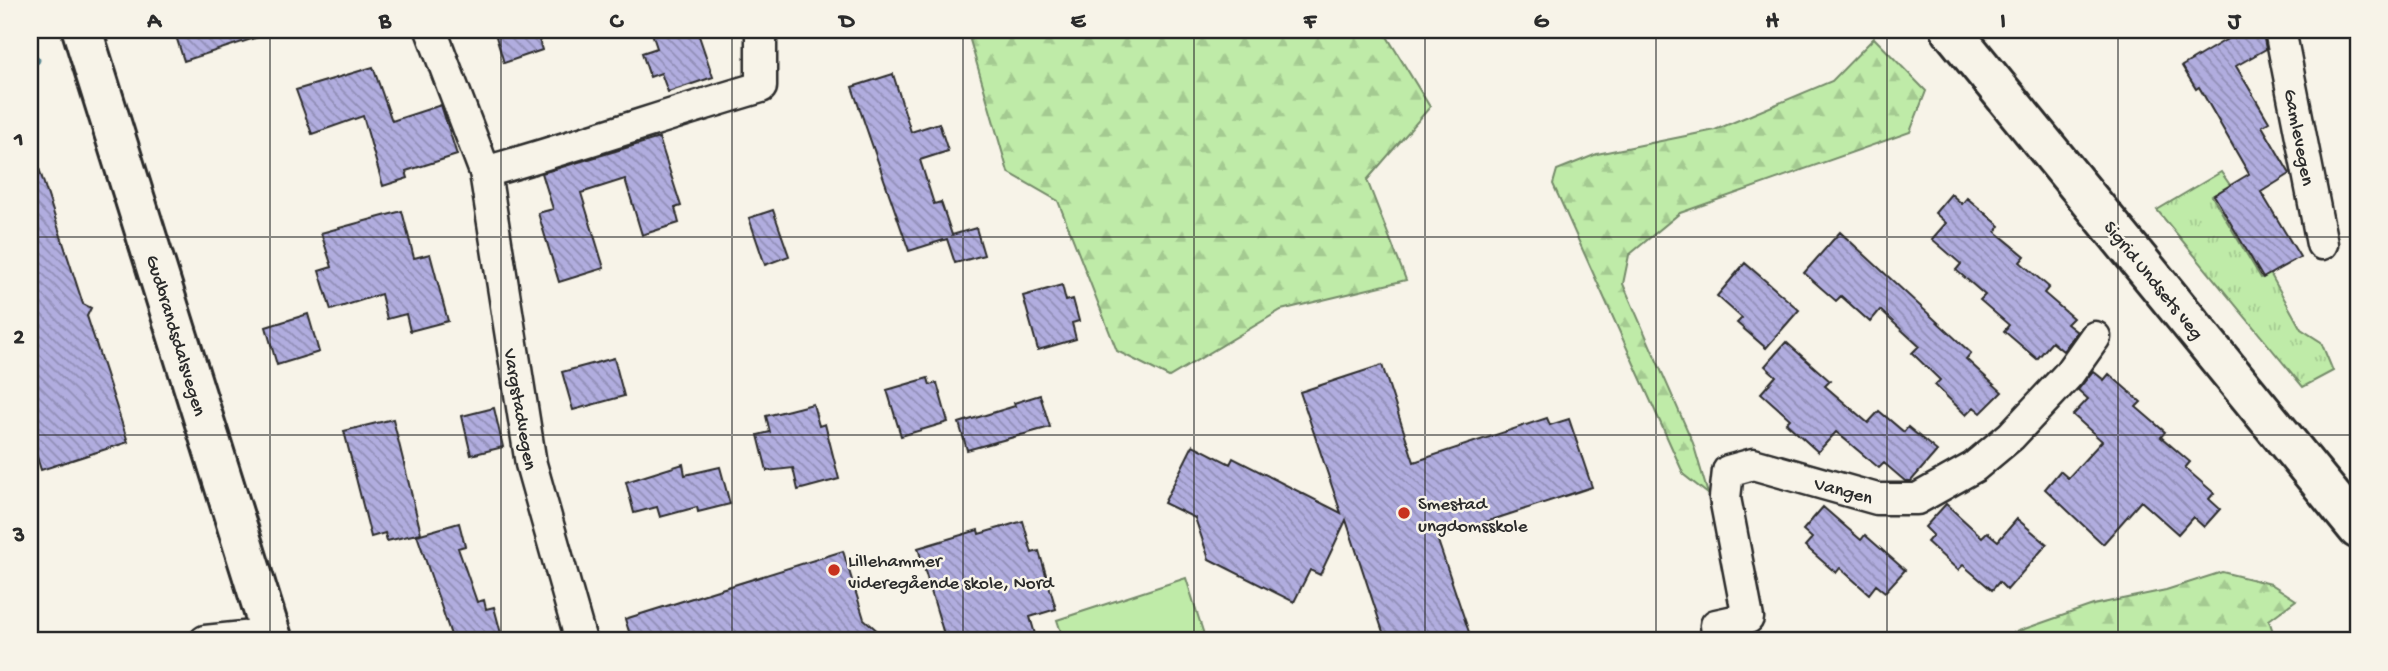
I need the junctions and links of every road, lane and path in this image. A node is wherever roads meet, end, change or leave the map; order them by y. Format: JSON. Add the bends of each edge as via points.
{"nodes":[{"id":1,"x":82,"y":30,"type":"edge"},
{"id":2,"x":430,"y":30,"type":"edge"},
{"id":3,"x":761,"y":30,"type":"edge"},
{"id":4,"x":1951,"y":30,"type":"edge"},
{"id":5,"x":2280,"y":30,"type":"edge"},
{"id":6,"x":485,"y":172,"type":"junction"},
{"id":7,"x":2322,"y":244,"type":"dead end"},
{"id":8,"x":2095,"y":337,"type":"dead end"},
{"id":9,"x":2358,"y":529,"type":"edge"},
{"id":10,"x":272,"y":638,"type":"edge"},
{"id":11,"x":205,"y":641,"type":"edge"},
{"id":12,"x":581,"y":641,"type":"edge"},
{"id":13,"x":1718,"y":641,"type":"edge"}],
"edges":[{"from":1,"to":10,"type":"street","name":"Gudbrandsdalsvegen"},
{"from":2,"to":6,"type":"street","name":"Vargstadvegen"},
{"from":3,"to":6,"type":"street","via":[[761,87]]},
{"from":4,"to":9,"type":"street","name":"Sigrid Undsets veg"},
{"from":5,"to":7,"type":"street","name":"Gamlevegen"},
{"from":6,"to":12,"type":"street","name":"Vargstadvegen","via":[[531,464]]},
{"from":8,"to":13,"type":"street","name":"Vangen","via":[[2011,436],[1975,467],[1917,499],[1877,499],[1752,464],[1728,471],[1725,498],[1748,618],[1716,625]]},
{"from":10,"to":11,"type":"street"}]}
